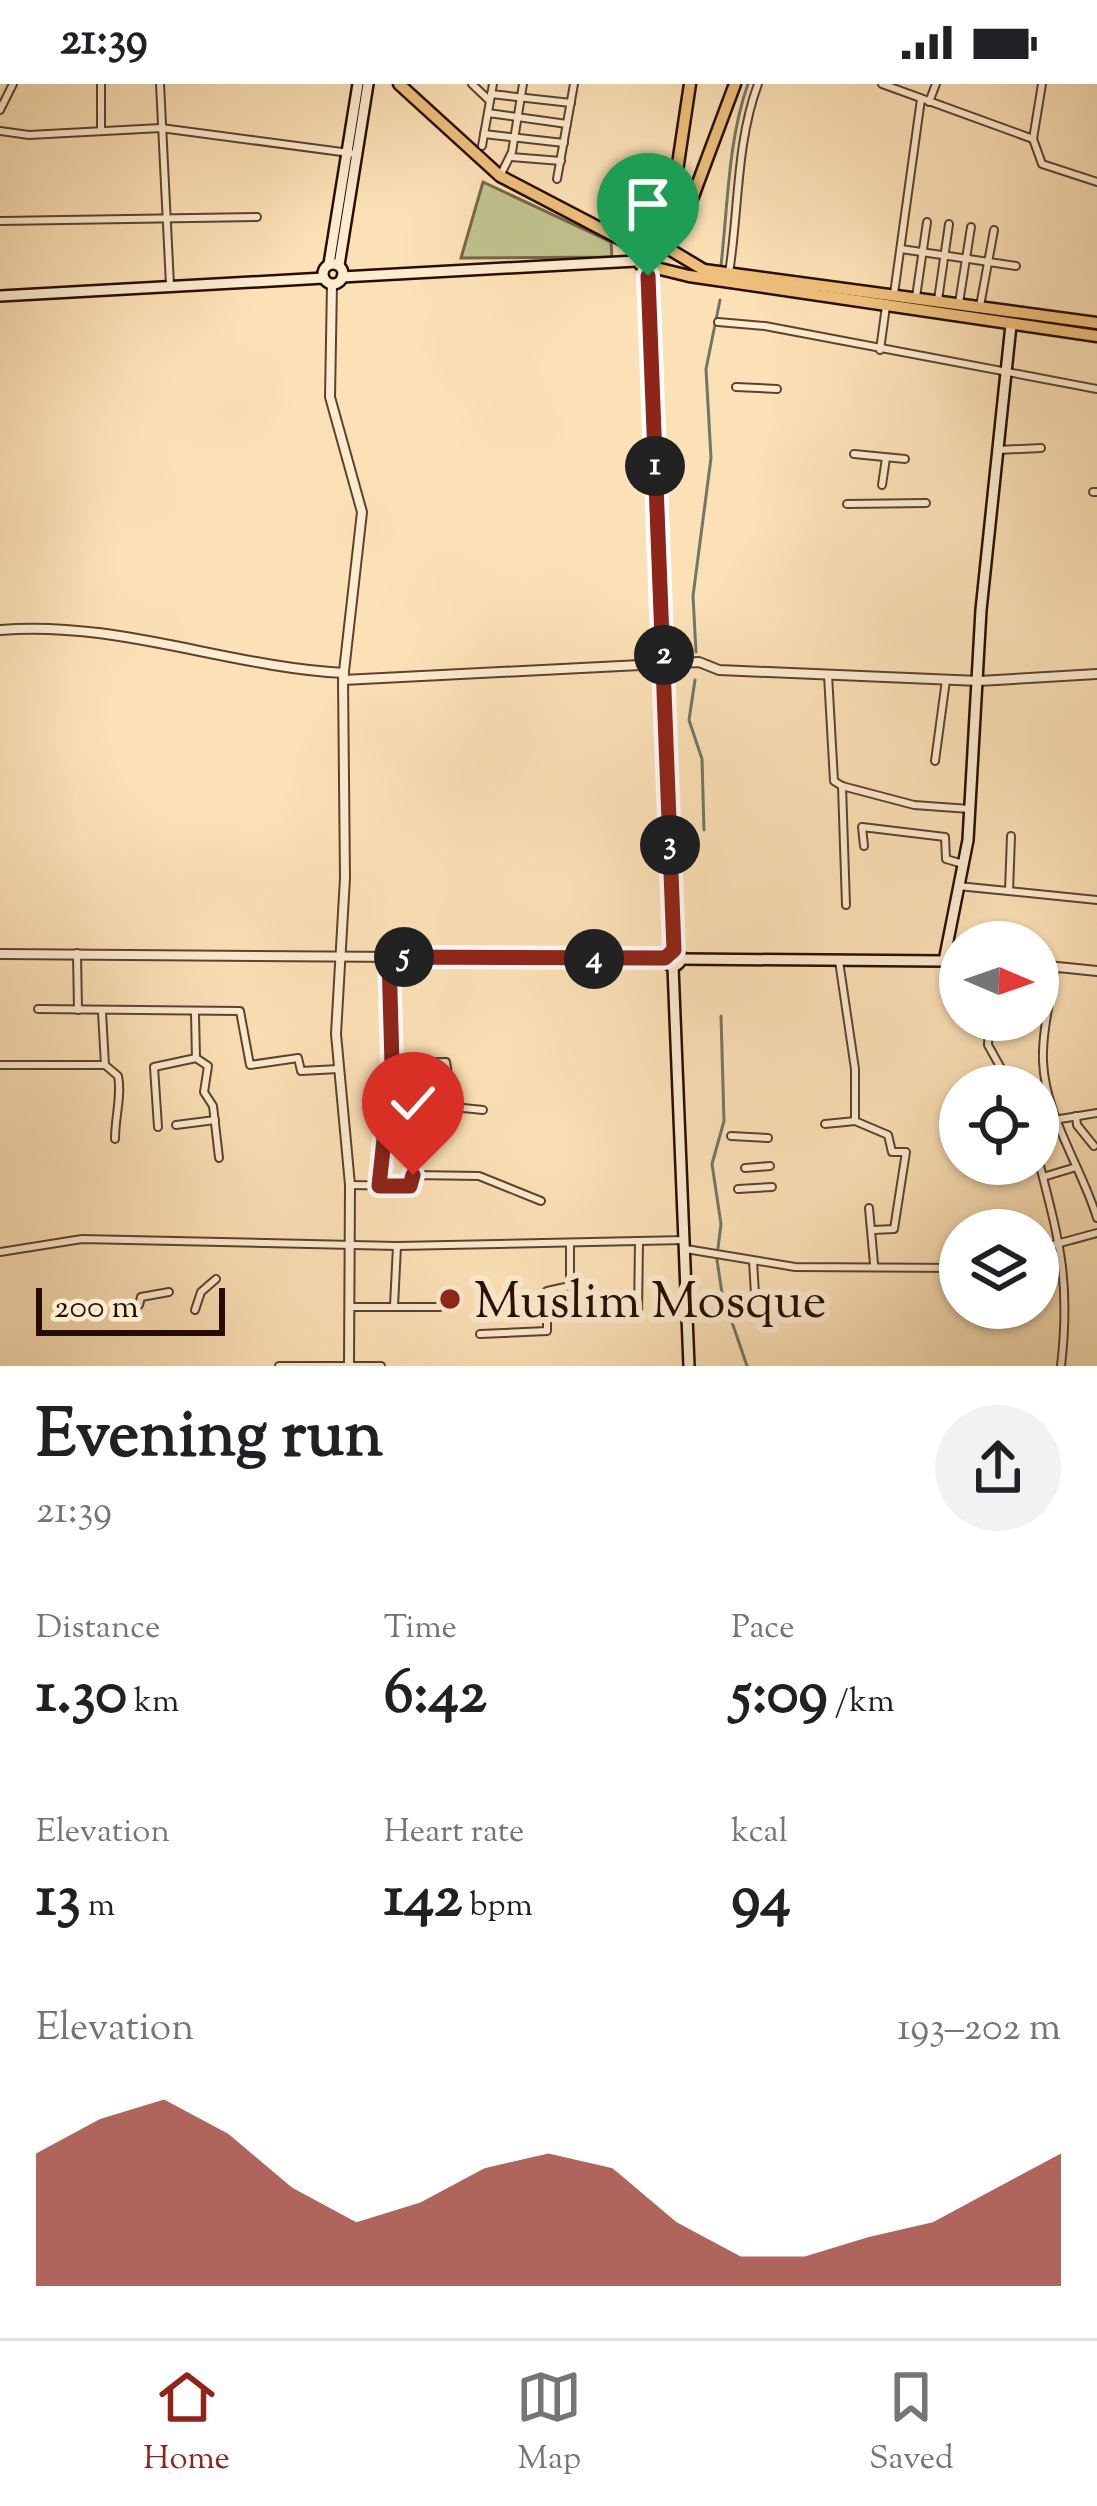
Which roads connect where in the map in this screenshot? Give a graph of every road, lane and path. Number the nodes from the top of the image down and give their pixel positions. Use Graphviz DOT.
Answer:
graph roads {
  1 [pos="13,84"];
  2 [pos="101,84"];
  3 [pos="160,84"];
  4 [pos="358,84"];
  5 [pos="368,84"];
  6 [pos="399,84"];
  7 [pos="472,84"];
  8 [pos="493,84"];
  9 [pos="523,84"];
  10 [pos="564,84"];
  11 [pos="690,84"];
  12 [pos="735,84"];
  13 [pos="758,84"];
  14 [pos="882,84"];
  15 [pos="936,84"];
  16 [pos="1042,84"];
  17 [pos="574,85"];
  18 [pos="521,97"];
  19 [pos="490,98"];
  20 [pos="925,100"];
  21 [pos="571,103"];
  22 [pos="0,110"];
  23 [pos="488,113"];
  24 [pos="518,117"];
  25 [pos="568,124"];
  26 [pos="161,128"];
  27 [pos="101,129"];
  28 [pos="0,130"];
  29 [pos="484,134"];
  30 [pos="515,136"];
  31 [pos="1033,139"];
  32 [pos="564,143"];
  33 [pos="482,146"];
  34 [pos="353,153"];
  35 [pos="509,158"];
  36 [pos="561,161"];
  37 [pos="500,176"];
  38 [pos="557,179"];
  39 [pos="1097,182"];
  40 [pos="166,217"];
  41 [pos="257,217"];
  42 [pos="0,221"];
  43 [pos="927,222"];
  44 [pos="949,224"];
  45 [pos="971,227"];
  46 [pos="994,230"];
  47 [pos="659,240"];
  48 [pos="632,245"];
  49 [pos="901,249"];
  50 [pos="923,252"];
  51 [pos="944,255"];
  52 [pos="966,258"];
  53 [pos="988,261"];
  54 [pos="647,263"];
  55 [pos="334,265"];
  56 [pos="1016,266"];
  57 [pos="729,273"];
  58 [pos="343,277"];
  59 [pos="328,281"];
  60 [pos="171,288"];
  61 [pos="894,294"];
  62 [pos="0,296"];
  63 [pos="916,297"];
  64 [pos="938,300"];
  65 [pos="959,303"];
  66 [pos="886,306"];
  67 [pos="980,306"];
  68 [pos="718,322"];
  69 [pos="1097,322"];
  70 [pos="1011,325"];
  71 [pos="1097,336"];
  72 [pos="880,350"];
  73 [pos="1004,375"];
  74 [pos="736,387"];
  75 [pos="777,388"];
  76 [pos="1097,389"];
  77 [pos="1041,448"];
  78 [pos="997,450"];
  79 [pos="854,454"];
  80 [pos="886,458"];
  81 [pos="905,460"];
  82 [pos="883,485"];
  83 [pos="926,503"];
  84 [pos="847,504"];
  85 [pos="0,630"];
  86 [pos="664,663"];
  87 [pos="828,673"];
  88 [pos="1097,674"];
  89 [pos="343,676"];
  90 [pos="946,680"];
  91 [pos="979,681"];
  92 [pos="935,761"];
  93 [pos="842,786"];
  94 [pos="970,809"];
  95 [pos="1011,836"];
  96 [pos="863,846"];
  97 [pos="963,865"];
  98 [pos="958,886"];
  99 [pos="1009,891"];
  100 [pos="1097,900"];
  101 [pos="846,905"];
  102 [pos="951,921"];
  103 [pos="77,953"];
  104 [pos="0,954"];
  105 [pos="340,957"];
  106 [pos="389,957"];
  107 [pos="673,958"];
  108 [pos="939,961"];
  109 [pos="839,962"];
  110 [pos="1059,968"];
  111 [pos="1097,971"];
  112 [pos="38,1009"];
  113 [pos="78,1011"];
  114 [pos="102,1012"];
  115 [pos="195,1014"];
  116 [pos="1045,1041"];
  117 [pos="196,1058"];
  118 [pos="392,1064"];
  119 [pos="0,1065"];
  120 [pos="105,1065"];
  121 [pos="338,1069"];
  122 [pos="483,1110"];
  123 [pos="1097,1113"];
  124 [pos="1076,1116"];
  125 [pos="1060,1119"];
  126 [pos="215,1120"];
  127 [pos="855,1120"];
  128 [pos="825,1124"];
  129 [pos="176,1125"];
  130 [pos="158,1127"];
  131 [pos="731,1136"];
  132 [pos="768,1138"];
  133 [pos="115,1139"];
  134 [pos="1094,1146"];
  135 [pos="219,1158"];
  136 [pos="770,1166"];
  137 [pos="745,1168"];
  138 [pos="1073,1168"];
  139 [pos="1059,1173"];
  140 [pos="350,1185"];
  141 [pos="1045,1185"];
  142 [pos="379,1186"];
  143 [pos="772,1187"];
  144 [pos="738,1189"];
  145 [pos="542,1201"];
  146 [pos="869,1208"];
  147 [pos="1097,1218"];
  148 [pos="873,1230"];
  149 [pos="1097,1233"];
  150 [pos="639,1241"];
  151 [pos="1060,1242"];
  152 [pos="570,1243"];
  153 [pos="351,1244"];
  154 [pos="686,1245"];
  155 [pos="397,1246"];
  156 [pos="0,1252"];
  157 [pos="753,1261"];
  158 [pos="874,1265"];
  159 [pos="939,1267"];
  160 [pos="216,1279"];
  161 [pos="169,1292"];
  162 [pos="755,1294"];
  163 [pos="139,1305"];
  164 [pos="394,1306"];
  165 [pos="350,1307"];
  166 [pos="440,1307"];
  167 [pos="195,1310"];
  168 [pos="638,1315"];
  169 [pos="480,1334"];
  170 [pos="349,1365"];
  171 [pos="279,1366"];
  172 [pos="382,1366"];
  173 [pos="688,1366"];
  174 [pos="1061,1366"];
  1 -- 22 [label="street"];
  2 -- 27 [label="street"];
  3 -- 26 [label="street"];
  4 -- 34 [label="main road"];
  5 -- 34 [label="main road"];
  6 -- 37 [label="main road"];
  7 -- 19 [label="street"];
  8 -- 19 [label="street"];
  9 -- 18 [label="street"];
  10 -- 17 [label="street"];
  11 -- 47 [label="main road"];
  12 -- 47 [label="main road"];
  13 -- 57 [label="street"];
  14 -- 20 [label="street"];
  15 -- 20 [label="street"];
  16 -- 31 [label="street"];
  17 -- 21 [label="street"];
  18 -- 19 [label="street"];
  18 -- 21 [label="street"];
  18 -- 24 [label="street"];
  19 -- 23 [label="street"];
  20 -- 31 [label="street"];
  20 -- 49 [label="street"];
  21 -- 25 [label="street"];
  23 -- 24 [label="street"];
  23 -- 29 [label="street"];
  24 -- 25 [label="street"];
  24 -- 30 [label="street"];
  25 -- 32 [label="street"];
  26 -- 27 [label="street"];
  26 -- 34 [label="street"];
  26 -- 40 [label="street"];
  27 -- 28 [label="street"];
  29 -- 30 [label="street"];
  29 -- 33 [label="street"];
  30 -- 32 [label="street"];
  30 -- 35 [label="street"];
  31 -- 39 [label="street"];
  32 -- 36 [label="street"];
  34 -- 55 [label="main road"];
  35 -- 36 [label="street"];
  35 -- 37 [label="street"];
  36 -- 38 [label="street"];
  37 -- 48 [label="main road"];
  40 -- 41 [label="street"];
  40 -- 42 [label="street"];
  40 -- 60 [label="street"];
  43 -- 50 [label="street"];
  44 -- 51 [label="street"];
  45 -- 52 [label="street"];
  46 -- 53 [label="street"];
  47 -- 48 [label="main road"];
  47 -- 54 [label="main road"];
  47 -- 57 [label="main road"];
  48 -- 54 [label="main road"];
  49 -- 50 [label="street"];
  49 -- 61 [label="street"];
  50 -- 51 [label="street"];
  50 -- 63 [label="street"];
  51 -- 52 [label="street"];
  51 -- 64 [label="street"];
  52 -- 53 [label="street"];
  52 -- 65 [label="street"];
  53 -- 56 [label="street"];
  53 -- 67 [label="street"];
  54 -- 58 [label="main road"];
  54 -- 66 [label="main road"];
  54 -- 86 [label="main road"];
  55 -- 58 [label="main road"];
  55 -- 59 [label="main road"];
  57 -- 61 [label="main road"];
  58 -- 59 [label="main road"];
  59 -- 60 [label="main road"];
  59 -- 89 [label="street"];
  60 -- 62 [label="main road"];
  61 -- 63 [label="main road"];
  63 -- 64 [label="main road"];
  64 -- 65 [label="main road"];
  65 -- 67 [label="main road"];
  66 -- 70 [label="main road"];
  66 -- 72 [label="street"];
  67 -- 69 [label="main road"];
  68 -- 72 [label="street"];
  70 -- 71 [label="main road"];
  70 -- 73 [label="main road"];
  72 -- 73 [label="street"];
  73 -- 76 [label="street"];
  73 -- 78 [label="main road"];
  74 -- 75 [label="street"];
  77 -- 78 [label="street"];
  78 -- 91 [label="main road"];
  79 -- 80 [label="street"];
  80 -- 81 [label="street"];
  80 -- 82 [label="street"];
  83 -- 84 [label="street"];
  85 -- 89 [label="street"];
  86 -- 87 [label="street"];
  86 -- 89 [label="street"];
  86 -- 107 [label="main road"];
  87 -- 90 [label="street"];
  87 -- 93 [label="street"];
  88 -- 91 [label="street"];
  89 -- 105 [label="street"];
  90 -- 91 [label="street"];
  90 -- 92 [label="street"];
  91 -- 94 [label="main road"];
  93 -- 94 [label="street"];
  93 -- 101 [label="street"];
  94 -- 97 [label="main road"];
  95 -- 99 [label="street"];
  96 -- 97 [label="street"];
  97 -- 98 [label="main road"];
  98 -- 99 [label="street"];
  98 -- 102 [label="main road"];
  99 -- 100 [label="street"];
  103 -- 104 [label="street"];
  103 -- 105 [label="street"];
  103 -- 113 [label="street"];
  105 -- 106 [label="street"];
  105 -- 121 [label="street"];
  106 -- 107 [label="street"];
  106 -- 118 [label="street"];
  107 -- 109 [label="main road"];
  107 -- 154 [label="main road"];
  108 -- 109 [label="main road"];
  109 -- 127 [label="street"];
  110 -- 111 [label="street"];
  112 -- 113 [label="street"];
  113 -- 114 [label="street"];
  114 -- 115 [label="street"];
  114 -- 120 [label="street"];
  115 -- 117 [label="street"];
  115 -- 121 [label="street"];
  116 -- 125 [label="street"];
  117 -- 126 [label="street"];
  117 -- 130 [label="street"];
  118 -- 122 [label="street"];
  118 -- 142 [label="street"];
  119 -- 120 [label="street"];
  120 -- 133 [label="street"];
  121 -- 140 [label="street"];
  123 -- 124 [label="street"];
  124 -- 125 [label="street"];
  124 -- 134 [label="street"];
  125 -- 138 [label="street"];
  126 -- 129 [label="street"];
  126 -- 135 [label="street"];
  127 -- 128 [label="street"];
  127 -- 148 [label="street"];
  131 -- 132 [label="street"];
  136 -- 137 [label="street"];
  138 -- 139 [label="street"];
  138 -- 147 [label="street"];
  140 -- 142 [label="street"];
  140 -- 153 [label="street"];
  141 -- 151 [label="street"];
  142 -- 145 [label="street"];
  143 -- 144 [label="street"];
  146 -- 148 [label="street"];
  148 -- 158 [label="street"];
  149 -- 151 [label="street"];
  150 -- 152 [label="street"];
  150 -- 154 [label="street"];
  150 -- 168 [label="street"];
  151 -- 174 [label="street"];
  152 -- 155 [label="street"];
  152 -- 169 [label="street"];
  153 -- 155 [label="street"];
  153 -- 156 [label="street"];
  153 -- 165 [label="street"];
  154 -- 157 [label="street"];
  154 -- 173 [label="main road"];
  155 -- 164 [label="street"];
  157 -- 158 [label="street"];
  157 -- 162 [label="street"];
  158 -- 159 [label="street"];
  160 -- 167 [label="street"];
  161 -- 163 [label="street"];
  164 -- 165 [label="street"];
  164 -- 166 [label="street"];
  165 -- 170 [label="street"];
  170 -- 171 [label="street"];
  170 -- 172 [label="street"];
}
